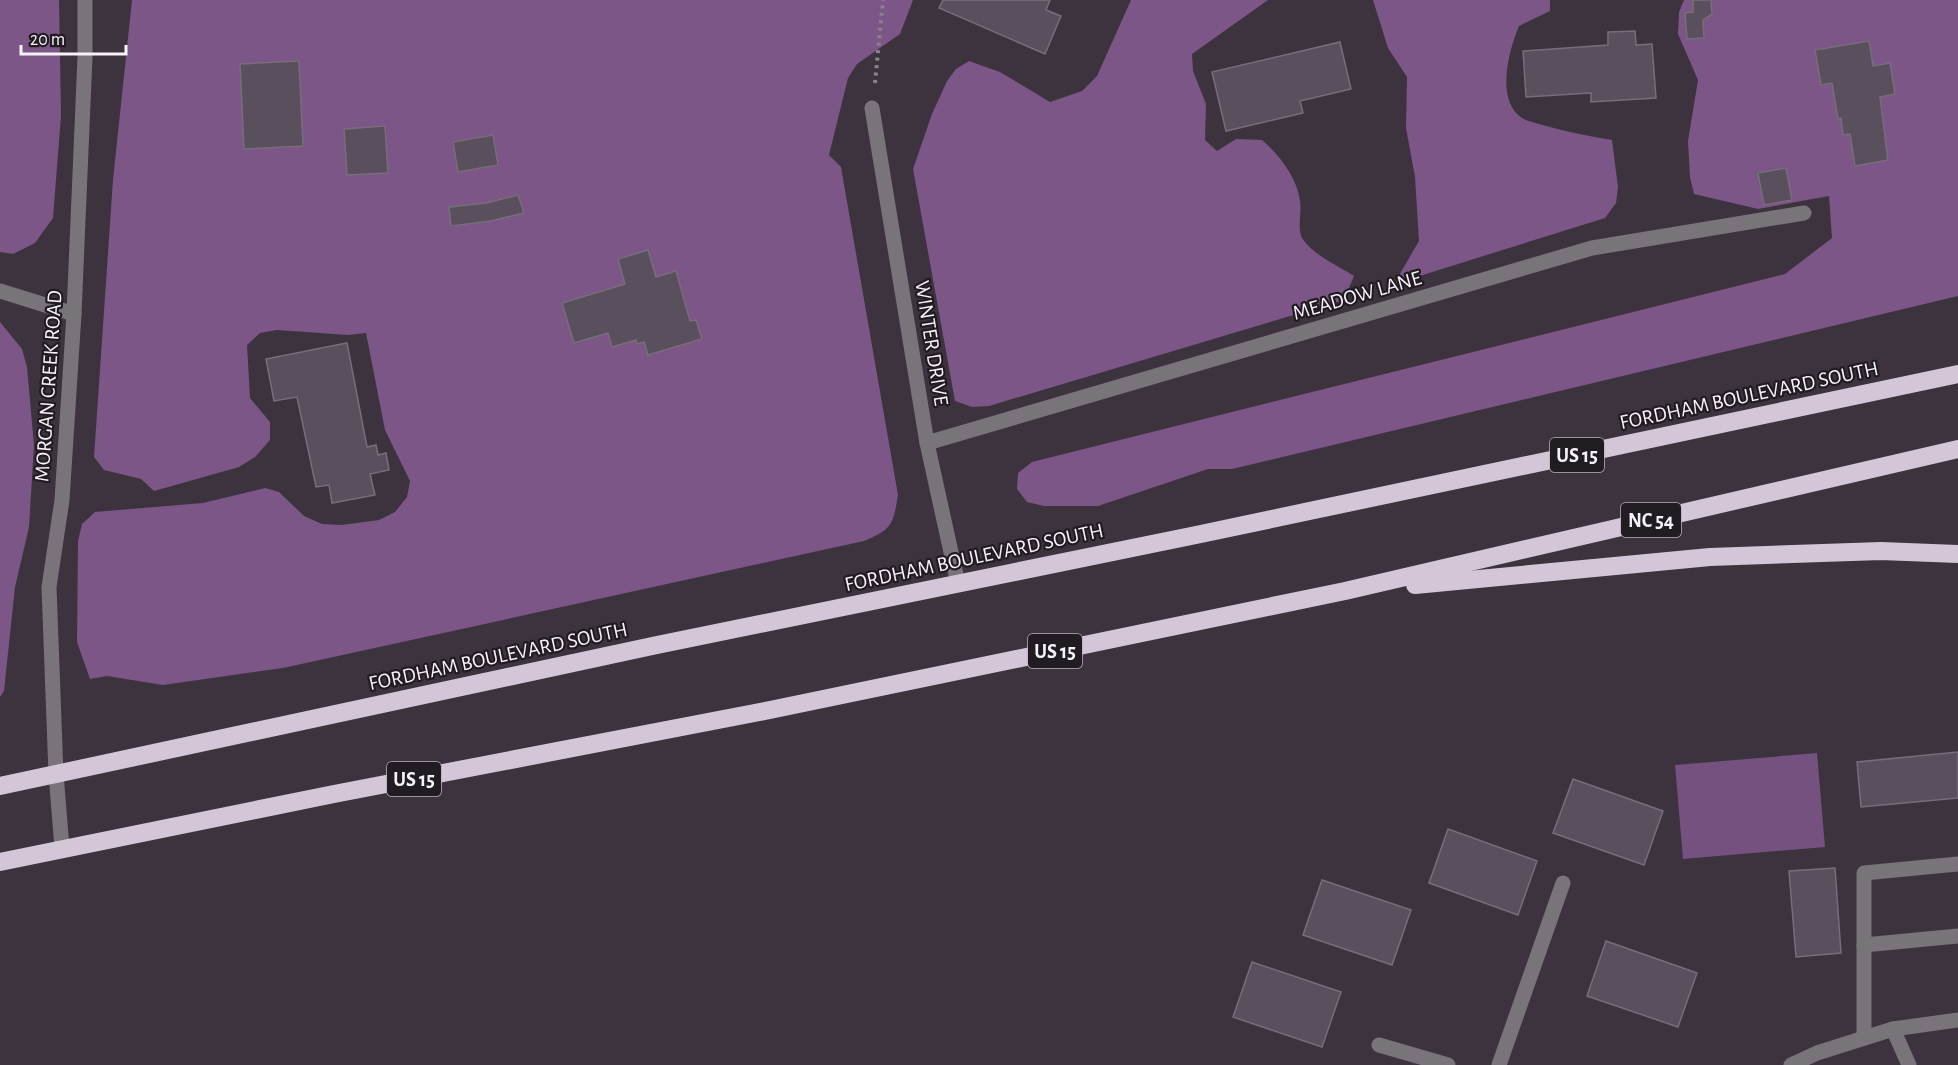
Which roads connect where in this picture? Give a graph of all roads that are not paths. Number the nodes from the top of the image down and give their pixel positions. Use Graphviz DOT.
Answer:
graph roads {
  1 [pos="85,0"];
  2 [pos="872,108"];
  3 [pos="1804,213"];
  4 [pos="0,291"];
  5 [pos="74,314"];
  6 [pos="1958,374"];
  7 [pos="927,443"];
  8 [pos="1958,449"];
  9 [pos="1958,554"];
  10 [pos="958,584"];
  11 [pos="1345,591"];
  12 [pos="56,774"];
  13 [pos="0,786"];
  14 [pos="62,848"];
  15 [pos="0,861"];
  16 [pos="1958,864"];
  17 [pos="1563,883"];
  18 [pos="1958,936"];
  19 [pos="1864,945"];
  20 [pos="1958,1020"];
  21 [pos="1893,1029"];
  22 [pos="1864,1038"];
  23 [pos="1379,1045"];
  24 [pos="1448,1065"];
  25 [pos="1499,1065"];
  26 [pos="1791,1065"];
  27 [pos="1909,1065"];
  1 -- 5 [label="street, MORGAN CREEK ROAD"];
  2 -- 7 [label="street, WINTER DRIVE"];
  3 -- 7 [label="street, MEADOW LANE"];
  4 -- 5 [label="street"];
  5 -- 12 [label="street, MORGAN CREEK ROAD"];
  6 -- 10 [label="highway, FORDHAM BOULEVARD SOUTH / US 15"];
  7 -- 10 [label="street, WINTER DRIVE"];
  8 -- 11 [label="highway, NC 54"];
  9 -- 11 [label="highway, US 15"];
  10 -- 12 [label="highway, FORDHAM BOULEVARD SOUTH / US 15"];
  11 -- 14 [label="highway, US 15"];
  12 -- 13 [label="highway, FORDHAM BOULEVARD SOUTH / US 15"];
  12 -- 14 [label="street, MORGAN CREEK ROAD"];
  14 -- 15 [label="highway, US 15"];
  16 -- 19 [label="street"];
  17 -- 25 [label="street"];
  18 -- 19 [label="street"];
  19 -- 22 [label="street"];
  20 -- 21 [label="street"];
  21 -- 22 [label="street"];
  21 -- 27 [label="street"];
  22 -- 26 [label="street"];
  23 -- 24 [label="street"];
}
